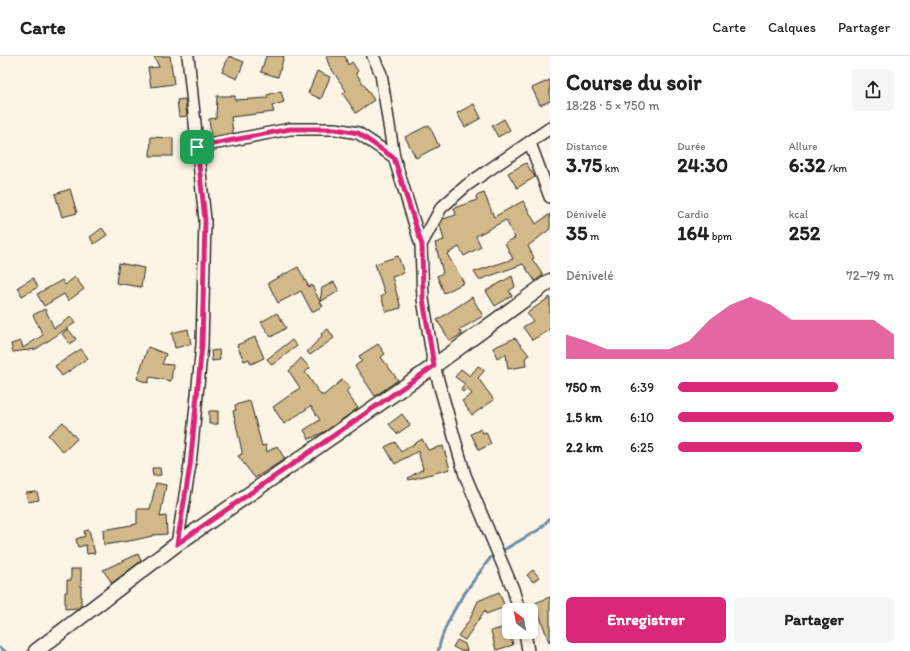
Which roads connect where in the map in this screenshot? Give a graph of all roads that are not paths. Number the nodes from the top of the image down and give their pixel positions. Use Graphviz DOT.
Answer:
graph roads {
  1 [pos="188,56"];
  2 [pos="372,56"];
  3 [pos="550,128"];
  4 [pos="530,142"];
  5 [pos="197,147"];
  6 [pos="394,158"];
  7 [pos="550,197"];
  8 [pos="422,245"];
  9 [pos="550,281"];
  10 [pos="434,366"];
  11 [pos="177,544"];
  12 [pos="517,603"];
  13 [pos="526,639"];
  14 [pos="36,651"];
  15 [pos="528,651"];
  1 -- 5 [label="street"];
  2 -- 6 [label="street"];
  3 -- 4 [label="street"];
  4 -- 7 [label="street"];
  4 -- 8 [label="street"];
  5 -- 6 [label="street"];
  5 -- 11 [label="street"];
  6 -- 8 [label="street"];
  8 -- 10 [label="street"];
  9 -- 10 [label="main road"];
  10 -- 11 [label="main road"];
  10 -- 12 [label="street"];
  11 -- 14 [label="main road"];
  13 -- 15 [label="street"];
}
